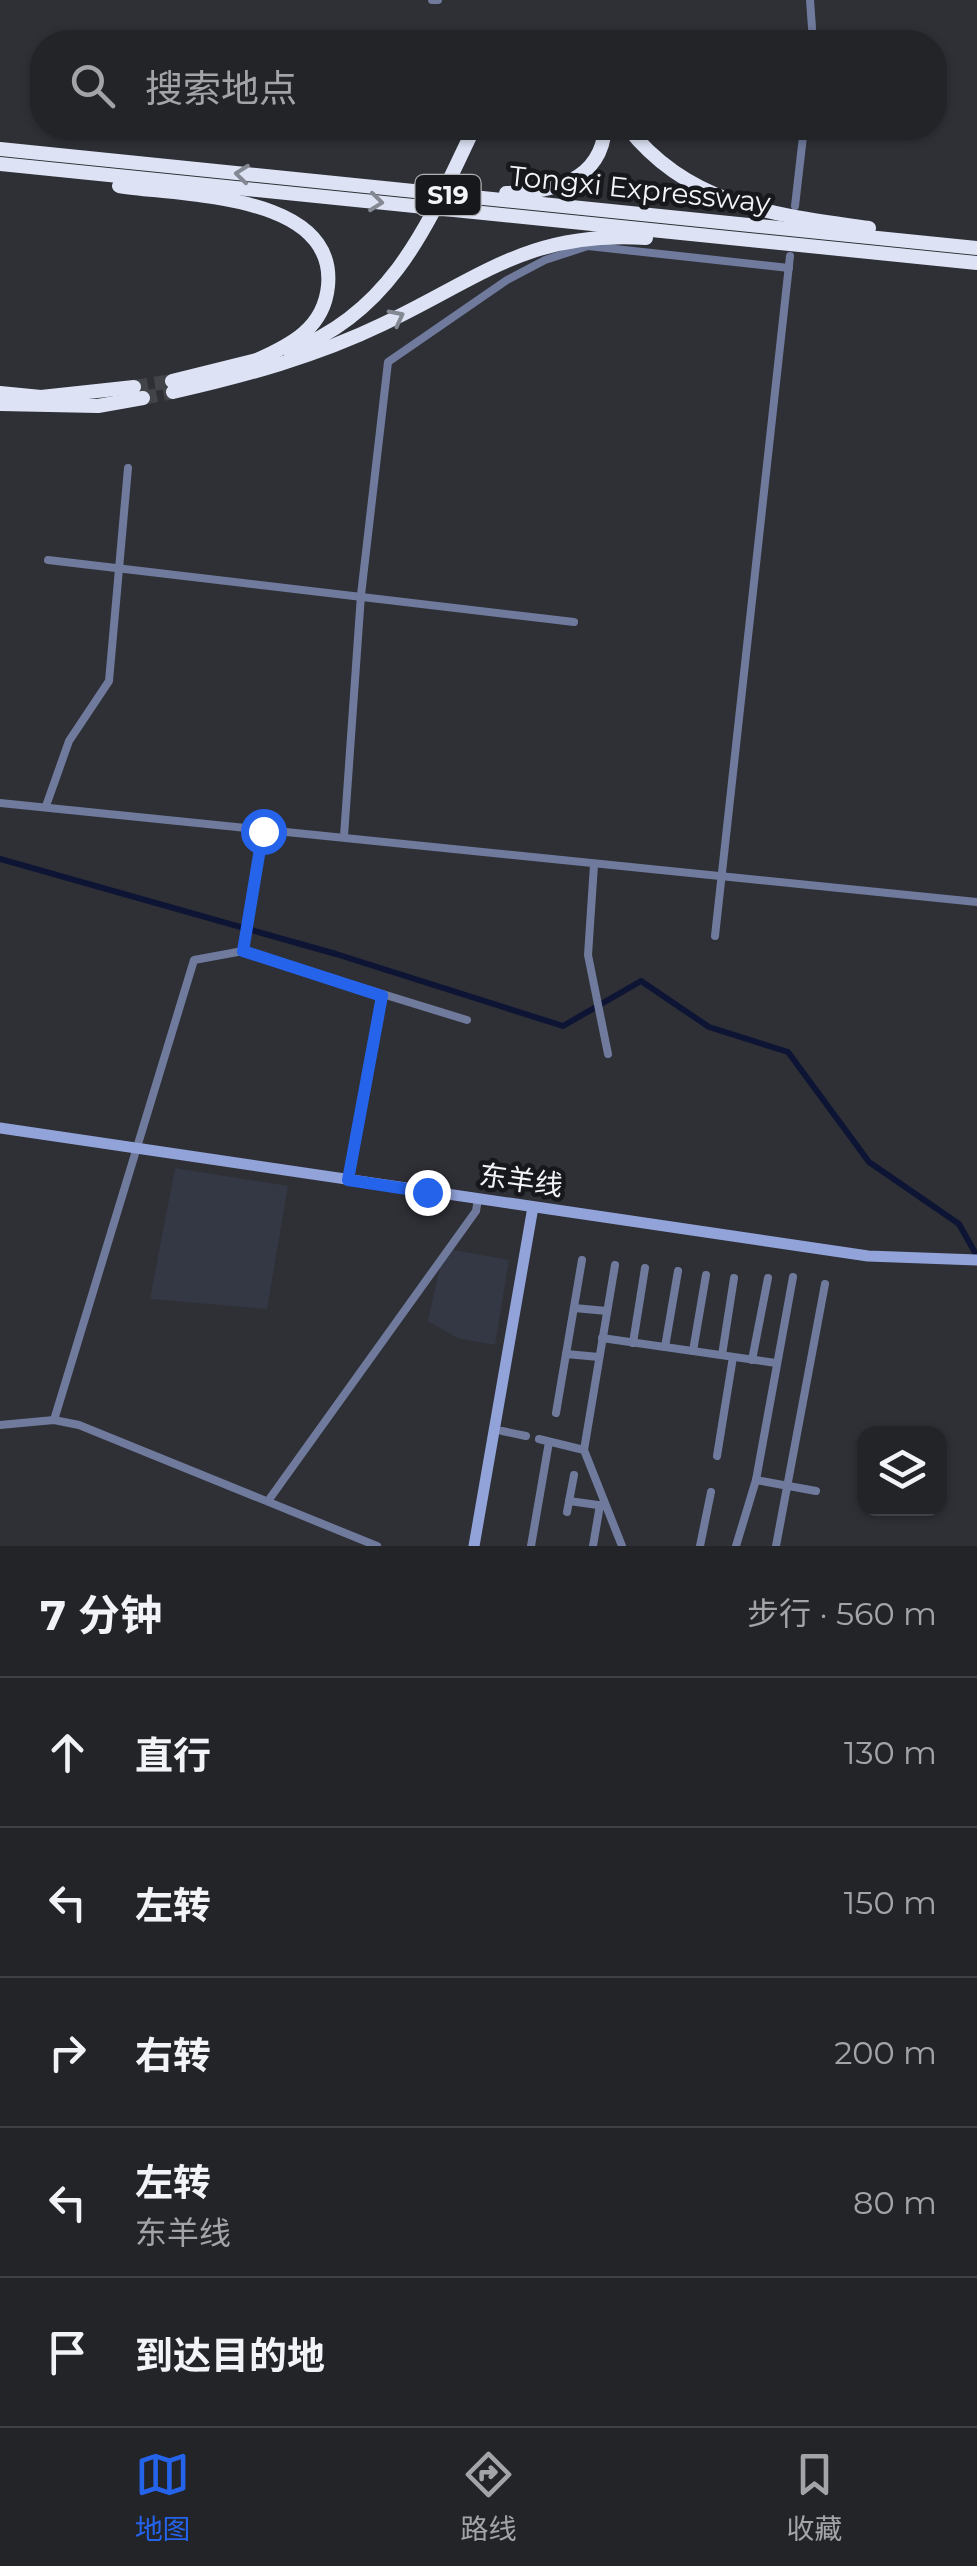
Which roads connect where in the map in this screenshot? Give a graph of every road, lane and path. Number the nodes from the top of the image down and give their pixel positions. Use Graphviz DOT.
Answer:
graph roads {
  1 [pos="810,0"];
  2 [pos="812,30"];
  3 [pos="472,140"];
  4 [pos="601,140"];
  5 [pos="639,140"];
  6 [pos="803,140"];
  7 [pos="0,149"];
  8 [pos="0,164"];
  9 [pos="308,180"];
  10 [pos="795,206"];
  11 [pos="895,242"];
  12 [pos="826,247"];
  13 [pos="972,255"];
  14 [pos="790,256"];
  15 [pos="789,268"];
  16 [pos="261,364"];
  17 [pos="172,387"];
  18 [pos="138,392"];
  19 [pos="0,402"];
  20 [pos="128,468"];
  21 [pos="48,560"];
  22 [pos="118,568"];
  23 [pos="361,595"];
  24 [pos="574,622"];
  25 [pos="0,803"];
  26 [pos="46,806"];
  27 [pos="263,831"];
  28 [pos="344,836"];
  29 [pos="594,865"];
  30 [pos="722,877"];
  31 [pos="977,902"];
  32 [pos="715,936"];
  33 [pos="243,947"];
  34 [pos="382,996"];
  35 [pos="468,1020"];
  36 [pos="608,1054"];
  37 [pos="0,1128"];
  38 [pos="134,1149"];
  39 [pos="348,1180"];
  40 [pos="478,1199"];
  41 [pos="537,1208"];
  42 [pos="582,1260"];
  43 [pos="970,1260"];
  44 [pos="615,1265"];
  45 [pos="646,1268"];
  46 [pos="678,1271"];
  47 [pos="706,1275"];
  48 [pos="734,1278"];
  49 [pos="768,1278"];
  50 [pos="793,1278"];
  51 [pos="825,1284"];
  52 [pos="574,1308"];
  53 [pos="607,1311"];
  54 [pos="602,1338"];
  55 [pos="633,1343"];
  56 [pos="665,1347"];
  57 [pos="693,1351"];
  58 [pos="566,1354"];
  59 [pos="722,1356"];
  60 [pos="599,1357"];
  61 [pos="734,1357"];
  62 [pos="752,1360"];
  63 [pos="776,1363"];
  64 [pos="556,1413"];
  65 [pos="54,1420"];
  66 [pos="0,1425"];
  67 [pos="502,1431"];
  68 [pos="526,1436"];
  69 [pos="538,1440"];
  70 [pos="549,1442"];
  71 [pos="584,1450"];
  72 [pos="716,1456"];
  73 [pos="574,1475"];
  74 [pos="756,1480"];
  75 [pos="787,1486"];
  76 [pos="816,1491"];
  77 [pos="711,1492"];
  78 [pos="268,1500"];
  79 [pos="570,1501"];
  80 [pos="603,1505"];
  81 [pos="568,1512"];
  82 [pos="532,1545"];
  83 [pos="378,1546"];
  84 [pos="474,1546"];
  85 [pos="482,1546"];
  86 [pos="545,1546"];
  87 [pos="593,1546"];
  88 [pos="622,1546"];
  89 [pos="700,1546"];
  90 [pos="736,1546"];
  91 [pos="776,1546"];
  1 -- 2 [label="street"];
  3 -- 16 [label="highway"];
  4 -- 9 [label="highway"];
  5 -- 11 [label="highway"];
  6 -- 10 [label="street"];
  9 -- 7 [label="highway, Tongxi Expressway / S19, one-way"];
  8 -- 12 [label="highway, Tongxi Expressway / S19, one-way"];
  8 -- 16 [label="highway"];
  9 -- 11 [label="highway, Tongxi Expressway / S19"];
  11 -- 12 [label="highway, Tongxi Expressway / S19"];
  11 -- 13 [label="highway, Tongxi Expressway / S19"];
  11 -- 13 [label="highway"];
  16 -- 12 [label="highway, one-way"];
  14 -- 15 [label="street"];
  15 -- 23 [label="street"];
  15 -- 30 [label="street"];
  16 -- 17 [label="highway"];
  18 -- 19 [label="highway"];
  20 -- 22 [label="street"];
  21 -- 22 [label="street"];
  22 -- 23 [label="street"];
  22 -- 26 [label="street"];
  23 -- 24 [label="street"];
  23 -- 28 [label="street"];
  25 -- 26 [label="street"];
  26 -- 27 [label="street"];
  27 -- 28 [label="street"];
  27 -- 33 [label="street"];
  28 -- 29 [label="street"];
  29 -- 30 [label="street"];
  29 -- 36 [label="street"];
  30 -- 31 [label="street"];
  30 -- 32 [label="street"];
  33 -- 34 [label="street"];
  33 -- 38 [label="street"];
  34 -- 35 [label="street"];
  34 -- 39 [label="street"];
  37 -- 38 [label="main road, 东羊线"];
  38 -- 39 [label="main road, 东羊线"];
  38 -- 65 [label="street"];
  39 -- 40 [label="main road, 东羊线"];
  40 -- 41 [label="main road, 东羊线"];
  40 -- 78 [label="street"];
  41 -- 43 [label="main road, 东羊线"];
  41 -- 67 [label="main road"];
  41 -- 84 [label="main road"];
  42 -- 52 [label="street"];
  44 -- 53 [label="street"];
  45 -- 55 [label="street"];
  46 -- 56 [label="street"];
  47 -- 57 [label="street"];
  48 -- 59 [label="street"];
  49 -- 62 [label="street"];
  50 -- 63 [label="street"];
  51 -- 75 [label="street"];
  52 -- 53 [label="street"];
  52 -- 58 [label="street"];
  53 -- 54 [label="street"];
  54 -- 55 [label="street"];
  54 -- 60 [label="street"];
  55 -- 56 [label="street"];
  56 -- 57 [label="street"];
  57 -- 59 [label="street"];
  58 -- 60 [label="street"];
  58 -- 64 [label="street"];
  59 -- 61 [label="street"];
  60 -- 71 [label="street"];
  61 -- 62 [label="street"];
  61 -- 72 [label="street"];
  62 -- 63 [label="street"];
  63 -- 74 [label="street"];
  65 -- 66 [label="street"];
  65 -- 78 [label="street"];
  67 -- 68 [label="street"];
  67 -- 85 [label="main road"];
  69 -- 70 [label="street"];
  70 -- 71 [label="street"];
  70 -- 82 [label="street"];
  71 -- 80 [label="street"];
  73 -- 79 [label="street"];
  74 -- 75 [label="street"];
  74 -- 90 [label="street"];
  75 -- 76 [label="street"];
  75 -- 91 [label="street"];
  77 -- 89 [label="street"];
  78 -- 83 [label="street"];
  79 -- 80 [label="street"];
  79 -- 81 [label="street"];
  80 -- 87 [label="street"];
  80 -- 88 [label="street"];
  82 -- 86 [label="street"];
}
